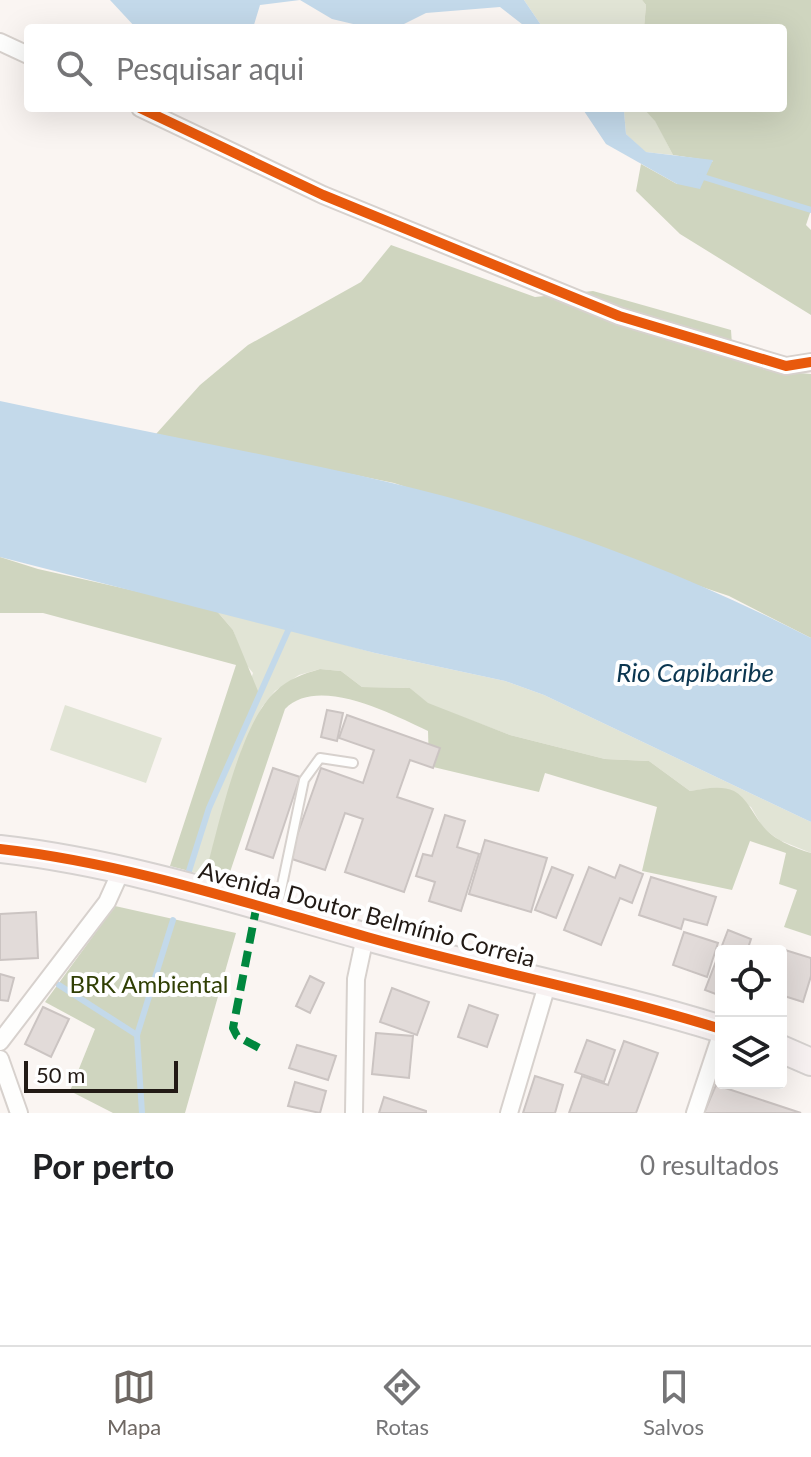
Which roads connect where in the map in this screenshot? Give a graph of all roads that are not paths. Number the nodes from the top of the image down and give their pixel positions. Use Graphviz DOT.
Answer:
graph roads {
  1 [pos="0,42"];
  2 [pos="24,53"];
  3 [pos="148,112"];
  4 [pos="811,362"];
  5 [pos="353,763"];
  6 [pos="0,849"];
  7 [pos="121,871"];
  8 [pos="277,910"];
  9 [pos="365,937"];
  10 [pos="547,985"];
  11 [pos="715,1027"];
  12 [pos="0,1042"];
  13 [pos="787,1052"];
  14 [pos="715,1053"];
  15 [pos="0,1059"];
  16 [pos="811,1062"];
  17 [pos="19,1113"];
  18 [pos="354,1113"];
  19 [pos="509,1113"];
  20 [pos="695,1113"];
  1 -- 2 [label="street"];
  3 -- 4 [label="street"];
  5 -- 8 [label="lane"];
  6 -- 7 [label="main road, Avenida Doutor Belmínio Correia"];
  7 -- 8 [label="main road, Avenida Doutor Belmínio Correia"];
  7 -- 12 [label="street"];
  8 -- 9 [label="main road, Avenida Doutor Belmínio Correia"];
  9 -- 10 [label="main road, Avenida Doutor Belmínio Correia"];
  9 -- 18 [label="street"];
  10 -- 11 [label="main road, Avenida Doutor Belmínio Correia"];
  10 -- 19 [label="street"];
  13 -- 16 [label="main road"];
  14 -- 20 [label="street"];
  15 -- 17 [label="street"];
}
